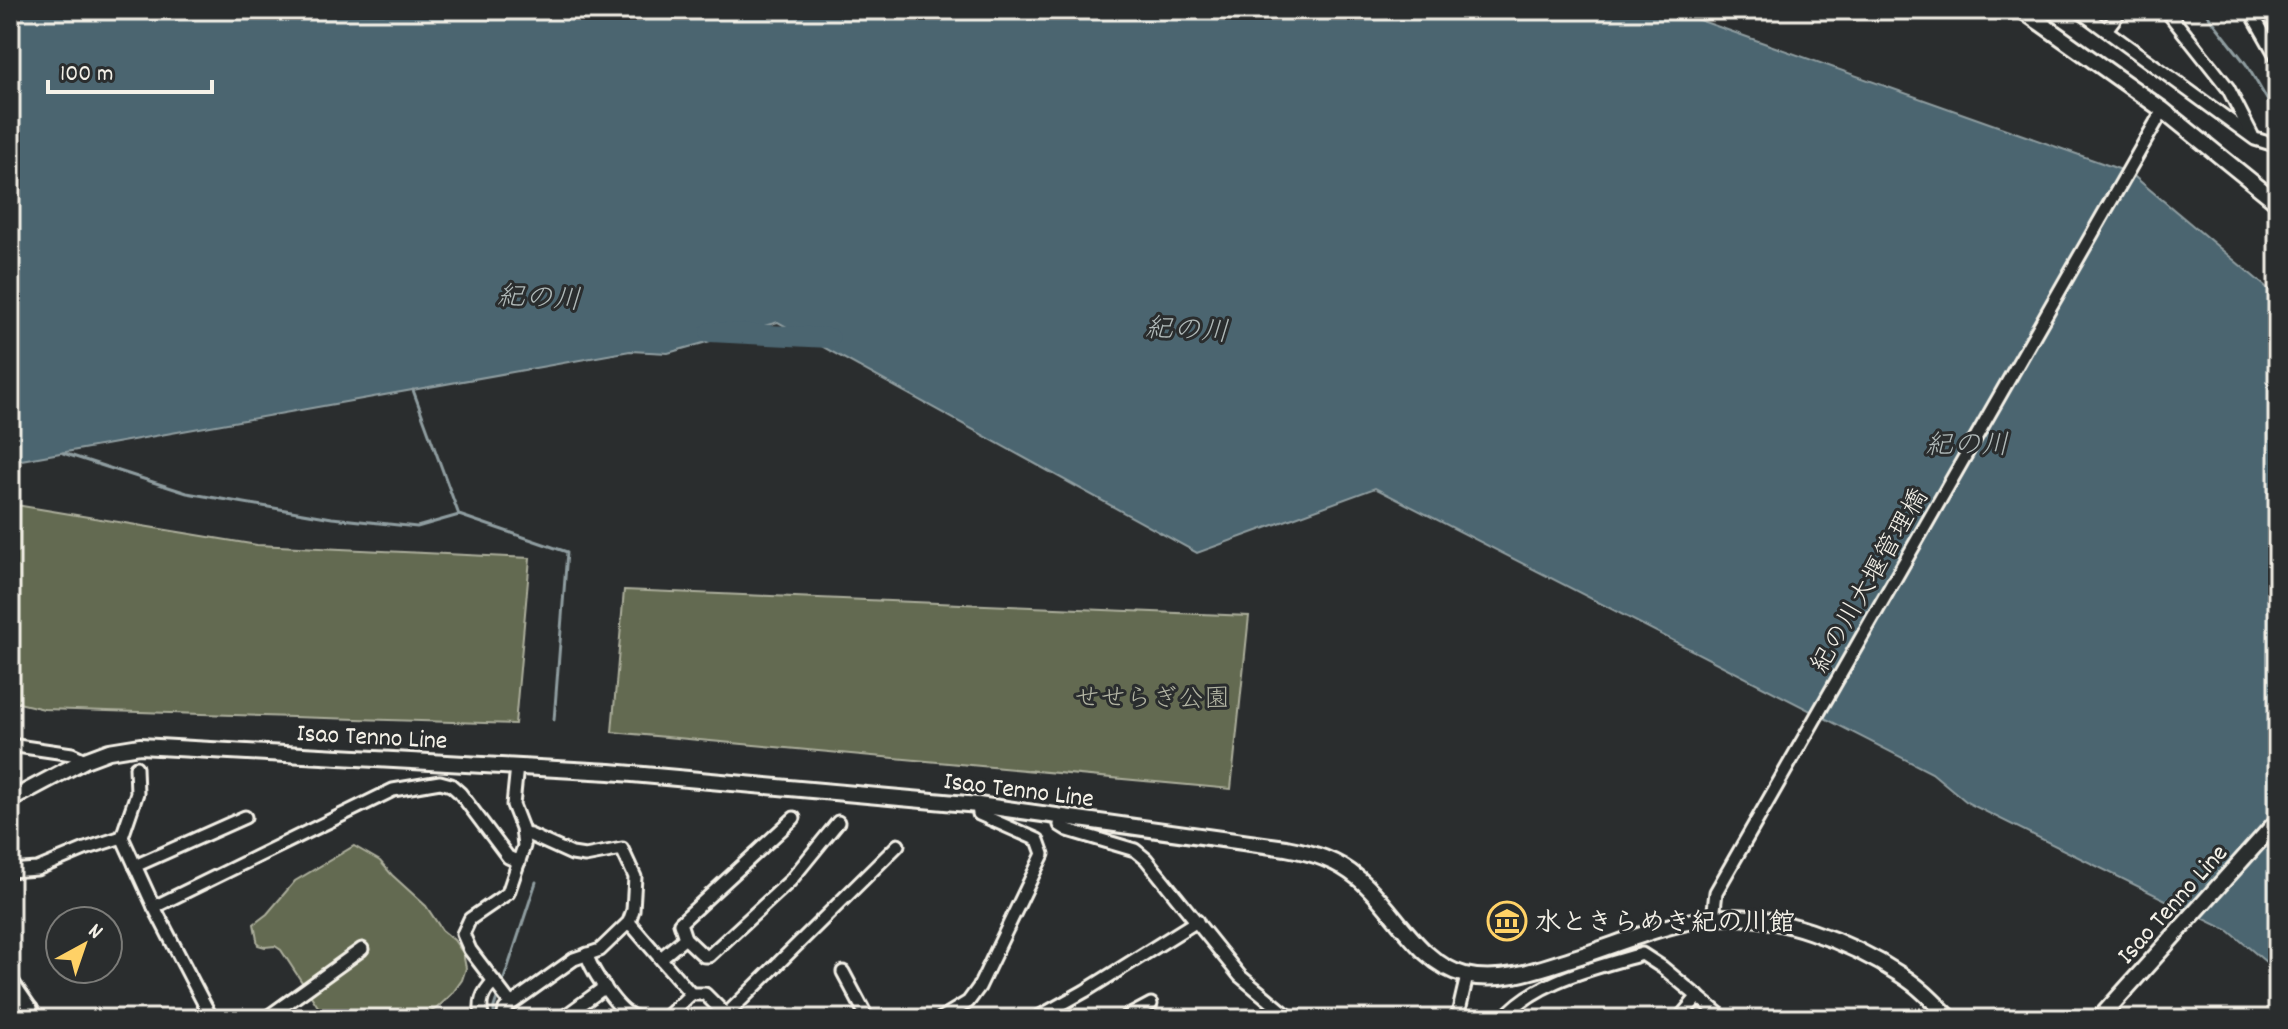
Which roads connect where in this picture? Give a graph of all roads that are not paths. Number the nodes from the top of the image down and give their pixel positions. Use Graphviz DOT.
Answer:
graph roads {
  1 [pos="2023,10"];
  2 [pos="2078,10"];
  3 [pos="2121,10"];
  4 [pos="2166,10"];
  5 [pos="2250,10"];
  6 [pos="2106,30"];
  7 [pos="2278,59"];
  8 [pos="2163,110"];
  9 [pos="2255,139"];
  10 [pos="2278,146"];
  11 [pos="2278,203"];
  12 [pos="10,745"];
  13 [pos="85,760"];
  14 [pos="517,766"];
  15 [pos="136,767"];
  16 [pos="10,800"];
  17 [pos="978,805"];
  18 [pos="245,817"];
  19 [pos="794,818"];
  20 [pos="2278,820"];
  21 [pos="838,822"];
  22 [pos="1060,825"];
  23 [pos="523,834"];
  24 [pos="122,837"];
  25 [pos="898,845"];
  26 [pos="519,862"];
  27 [pos="135,866"];
  28 [pos="10,871"];
  29 [pos="154,907"];
  30 [pos="1713,918"];
  31 [pos="1197,921"];
  32 [pos="629,922"];
  33 [pos="685,938"];
  34 [pos="362,949"];
  35 [pos="587,954"];
  36 [pos="661,958"];
  37 [pos="843,972"];
  38 [pos="1467,976"];
  39 [pos="10,978"];
  40 [pos="495,982"];
  41 [pos="605,987"];
  42 [pos="691,994"];
  43 [pos="1698,996"];
  44 [pos="509,1000"];
  45 [pos="1151,1004"];
  46 [pos="31,1008"];
  47 [pos="728,1017"];
  48 [pos="943,1018"];
  49 [pos="15,1019"];
  50 [pos="38,1019"];
  51 [pos="212,1019"];
  52 [pos="265,1019"];
  53 [pos="483,1019"];
  54 [pos="503,1019"];
  55 [pos="561,1019"];
  56 [pos="642,1019"];
  57 [pos="657,1019"];
  58 [pos="868,1019"];
  59 [pos="1035,1019"];
  60 [pos="1123,1019"];
  61 [pos="1292,1019"];
  62 [pos="1457,1019"];
  63 [pos="1503,1019"];
  64 [pos="1679,1019"];
  65 [pos="1725,1019"];
  66 [pos="1951,1019"];
  67 [pos="2099,1019"];
  1 -- 8 [label="main road"];
  2 -- 6 [label="street"];
  3 -- 6 [label="street"];
  4 -- 9 [label="street"];
  5 -- 7 [label="street"];
  6 -- 9 [label="street"];
  8 -- 11 [label="main road"];
  8 -- 30 [label="street, 紀の川大堰管理橋"];
  9 -- 10 [label="street"];
  12 -- 13 [label="street"];
  13 -- 14 [label="main road, Isao Tenno Line"];
  13 -- 16 [label="main road, Isao Tenno Line"];
  14 -- 17 [label="main road, Isao Tenno Line"];
  14 -- 23 [label="street"];
  15 -- 24 [label="street"];
  17 -- 38 [label="main road, Isao Tenno Line"];
  17 -- 48 [label="street"];
  18 -- 27 [label="street"];
  19 -- 33 [label="street"];
  20 -- 67 [label="main road, Isao Tenno Line"];
  21 -- 33 [label="street"];
  22 -- 31 [label="street"];
  23 -- 26 [label="street"];
  23 -- 32 [label="street"];
  24 -- 27 [label="street"];
  24 -- 28 [label="street"];
  25 -- 47 [label="street"];
  26 -- 29 [label="street"];
  26 -- 40 [label="street"];
  27 -- 29 [label="street"];
  29 -- 51 [label="street"];
  30 -- 38 [label="main road, Isao Tenno Line"];
  30 -- 66 [label="main road, Isao Tenno Line"];
  31 -- 59 [label="street"];
  31 -- 61 [label="street"];
  32 -- 35 [label="street"];
  32 -- 36 [label="street"];
  33 -- 36 [label="street"];
  34 -- 52 [label="street"];
  35 -- 41 [label="street"];
  35 -- 44 [label="street"];
  36 -- 42 [label="street"];
  37 -- 58 [label="street"];
  38 -- 62 [label="street"];
  39 -- 46 [label="street"];
  40 -- 44 [label="street"];
  40 -- 53 [label="street"];
  41 -- 55 [label="street"];
  41 -- 56 [label="street"];
  42 -- 47 [label="street"];
  42 -- 57 [label="street"];
  43 -- 63 [label="street"];
  43 -- 64 [label="street"];
  43 -- 65 [label="street"];
  44 -- 54 [label="street"];
  45 -- 60 [label="street"];
  46 -- 49 [label="street"];
  46 -- 50 [label="street"];
}
